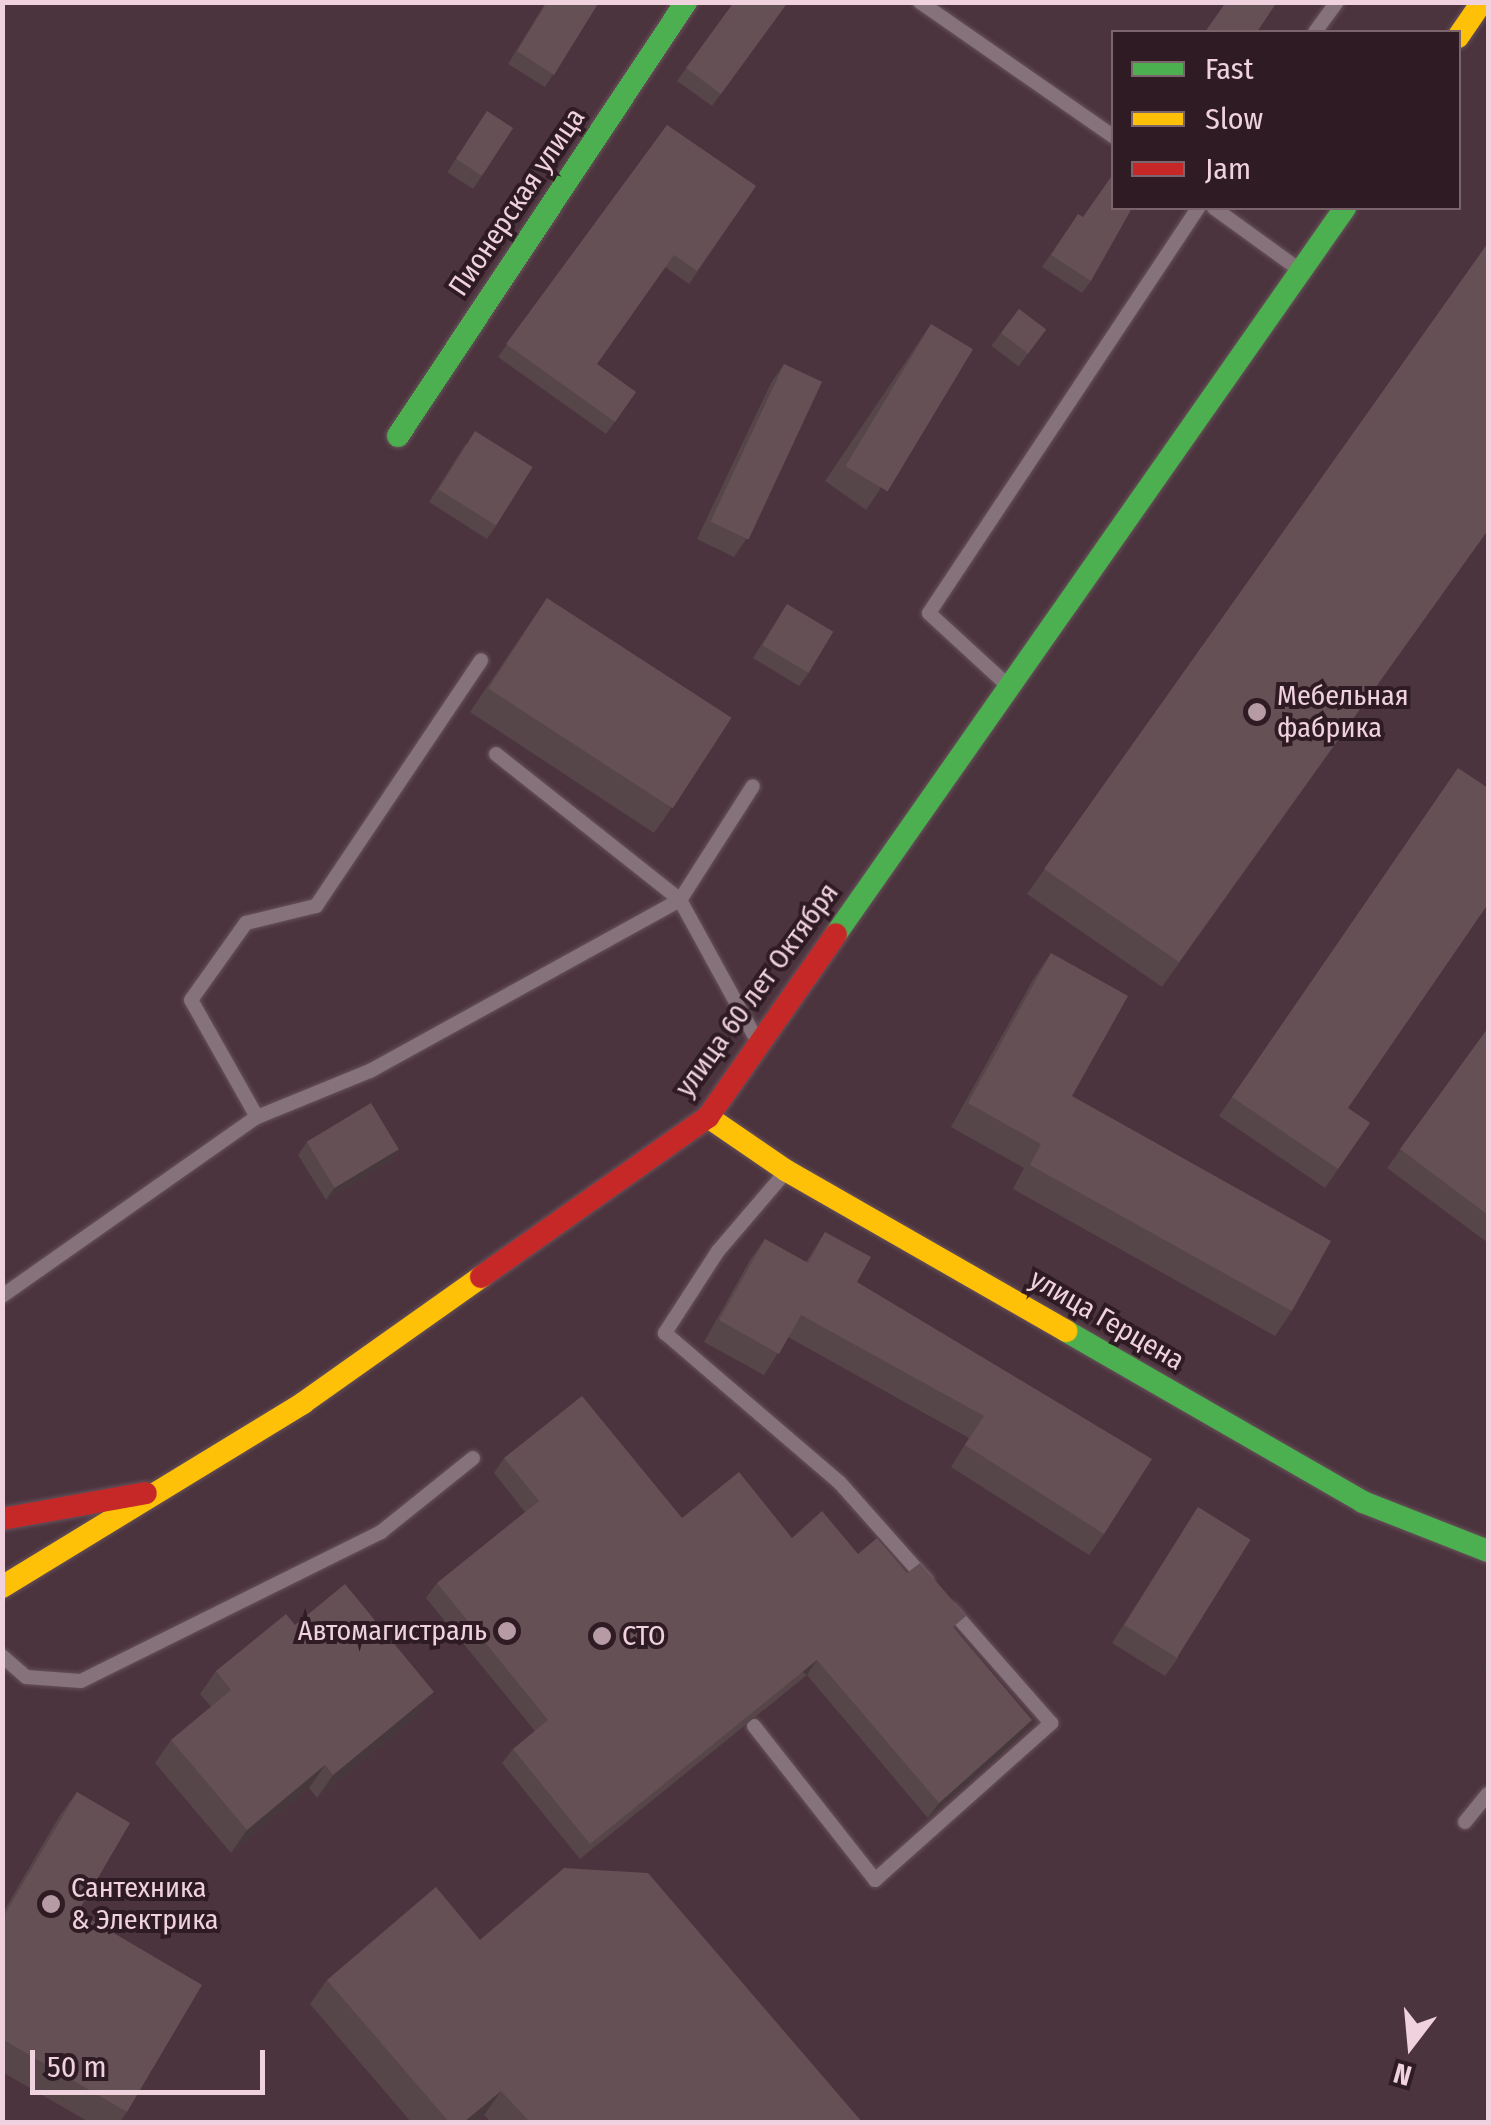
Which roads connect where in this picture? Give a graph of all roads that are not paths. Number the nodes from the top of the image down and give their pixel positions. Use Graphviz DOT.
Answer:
graph roads {
  1 [pos="686,2"];
  2 [pos="920,2"];
  3 [pos="1337,2"];
  4 [pos="1482,2"];
  5 [pos="1316,30"];
  6 [pos="1461,33"];
  7 [pos="1111,135"];
  8 [pos="1197,210"];
  9 [pos="1217,210"];
  10 [pos="1343,210"];
  11 [pos="1302,272"];
  12 [pos="398,436"];
  13 [pos="481,660"];
  14 [pos="1010,687"];
  15 [pos="496,754"];
  16 [pos="753,786"];
  17 [pos="680,900"];
  18 [pos="759,1043"];
  19 [pos="708,1116"];
  20 [pos="257,1117"];
  21 [pos="786,1171"];
  22 [pos="2,1296"];
  23 [pos="473,1458"];
  24 [pos="160,1490"];
  25 [pos="2,1519"];
  26 [pos="1488,1551"];
  27 [pos="2,1587"];
  28 [pos="2,1656"];
  29 [pos="754,1726"];
  30 [pos="1488,1794"];
  31 [pos="1465,1822"];
  1 -- 12 [label="main road, Пионерская улица"];
  2 -- 7 [label="lane"];
  3 -- 5 [label="lane"];
  4 -- 6 [label="main road"];
  8 -- 14 [label="lane"];
  9 -- 11 [label="lane"];
  10 -- 11 [label="main road, улица 60 лет Октября"];
  11 -- 14 [label="main road, улица 60 лет Октября"];
  13 -- 20 [label="lane"];
  14 -- 18 [label="main road, улица 60 лет Октября"];
  15 -- 17 [label="lane"];
  16 -- 17 [label="lane"];
  17 -- 18 [label="lane"];
  17 -- 20 [label="lane"];
  18 -- 19 [label="main road, улица 60 лет Октября"];
  19 -- 21 [label="main road, улица Герцена"];
  19 -- 24 [label="main road, улица 60 лет Октября"];
  20 -- 22 [label="lane"];
  21 -- 26 [label="main road, улица Герцена"];
  21 -- 29 [label="lane"];
  23 -- 28 [label="lane"];
  24 -- 25 [label="main road"];
  24 -- 27 [label="main road, улица 60 лет Октября"];
  30 -- 31 [label="lane"];
}
